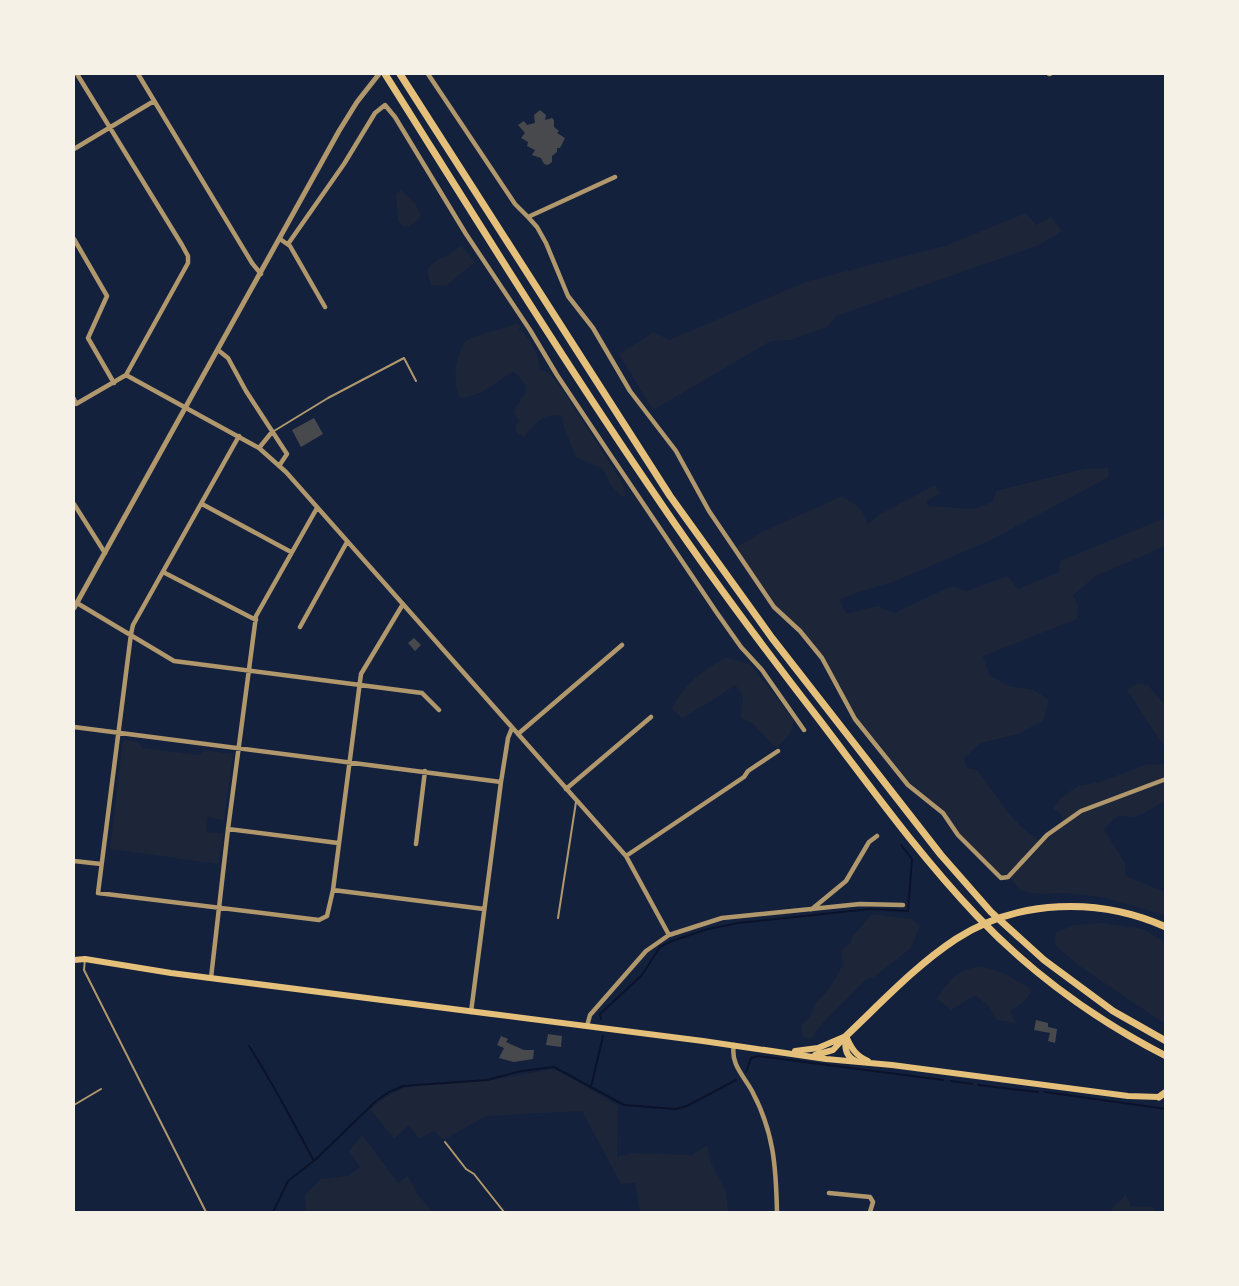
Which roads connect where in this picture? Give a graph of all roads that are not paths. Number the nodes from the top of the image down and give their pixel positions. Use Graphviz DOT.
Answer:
graph roads {
  1 [pos="77,74"];
  2 [pos="138,74"];
  3 [pos="379,74"];
  4 [pos="385,74"];
  5 [pos="400,74"];
  6 [pos="428,74"];
  7 [pos="154,101"];
  8 [pos="110,127"];
  9 [pos="74,149"];
  10 [pos="615,177"];
  11 [pos="528,217"];
  12 [pos="74,239"];
  13 [pos="280,239"];
  14 [pos="288,244"];
  15 [pos="261,274"];
  16 [pos="325,307"];
  17 [pos="218,350"];
  18 [pos="126,375"];
  19 [pos="416,381"];
  20 [pos="114,383"];
  21 [pos="74,399"];
  22 [pos="186,408"];
  23 [pos="272,432"];
  24 [pos="239,436"];
  25 [pos="259,448"];
  26 [pos="279,466"];
  27 [pos="74,504"];
  28 [pos="202,504"];
  29 [pos="316,508"];
  30 [pos="347,542"];
  31 [pos="291,552"];
  32 [pos="105,553"];
  33 [pos="163,572"];
  34 [pos="403,604"];
  35 [pos="75,606"];
  36 [pos="256,620"];
  37 [pos="300,627"];
  38 [pos="131,634"];
  39 [pos="622,645"];
  40 [pos="248,671"];
  41 [pos="358,684"];
  42 [pos="439,710"];
  43 [pos="651,717"];
  44 [pos="74,727"];
  45 [pos="512,728"];
  46 [pos="804,730"];
  47 [pos="118,733"];
  48 [pos="518,734"];
  49 [pos="239,748"];
  50 [pos="778,751"];
  51 [pos="349,763"];
  52 [pos="425,771"];
  53 [pos="1166,779"];
  54 [pos="501,782"];
  55 [pos="566,789"];
  56 [pos="576,801"];
  57 [pos="228,829"];
  58 [pos="877,836"];
  59 [pos="338,843"];
  60 [pos="416,844"];
  61 [pos="626,856"];
  62 [pos="74,861"];
  63 [pos="101,864"];
  64 [pos="333,890"];
  65 [pos="903,905"];
  66 [pos="219,908"];
  67 [pos="484,909"];
  68 [pos="812,909"];
  69 [pos="558,918"];
  70 [pos="1166,927"];
  71 [pos="669,935"];
  72 [pos="74,955"];
  73 [pos="85,959"];
  74 [pos="74,960"];
  75 [pos="211,978"];
  76 [pos="471,1012"];
  77 [pos="587,1026"];
  78 [pos="846,1036"];
  79 [pos="1166,1041"];
  80 [pos="1143,1044"];
  81 [pos="734,1046"];
  82 [pos="788,1052"];
  83 [pos="812,1056"];
  84 [pos="1166,1056"];
  85 [pos="1166,1062"];
  86 [pos="860,1063"];
  87 [pos="872,1063"];
  88 [pos="101,1089"];
  89 [pos="1163,1096"];
  90 [pos="74,1105"];
  91 [pos="445,1142"];
  92 [pos="829,1193"];
  93 [pos="206,1212"];
  94 [pos="504,1212"];
  95 [pos="777,1212"];
  96 [pos="870,1212"];
  1 -- 8 [label="street"];
  2 -- 7 [label="street"];
  3 -- 13 [label="street"];
  4 -- 80 [label="main road"];
  5 -- 79 [label="main road"];
  6 -- 11 [label="street"];
  7 -- 8 [label="street"];
  7 -- 15 [label="street"];
  8 -- 9 [label="street"];
  8 -- 18 [label="street"];
  10 -- 11 [label="street"];
  11 -- 53 [label="street"];
  12 -- 20 [label="street"];
  13 -- 14 [label="street"];
  13 -- 15 [label="street"];
  14 -- 16 [label="street"];
  14 -- 46 [label="street"];
  15 -- 17 [label="street"];
  17 -- 22 [label="street"];
  17 -- 23 [label="street"];
  18 -- 20 [label="street"];
  18 -- 22 [label="street"];
  19 -- 23 [label="lane"];
  20 -- 21 [label="street"];
  22 -- 24 [label="street"];
  22 -- 32 [label="street"];
  23 -- 25 [label="street"];
  23 -- 26 [label="street"];
  24 -- 25 [label="street"];
  24 -- 28 [label="street"];
  25 -- 26 [label="street"];
  26 -- 29 [label="street"];
  27 -- 32 [label="street"];
  28 -- 31 [label="street"];
  28 -- 33 [label="street"];
  29 -- 30 [label="street"];
  29 -- 31 [label="street"];
  30 -- 34 [label="street"];
  30 -- 37 [label="street"];
  31 -- 36 [label="street"];
  32 -- 35 [label="street"];
  33 -- 36 [label="street"];
  33 -- 38 [label="street"];
  34 -- 41 [label="street"];
  34 -- 45 [label="street"];
  35 -- 38 [label="street"];
  36 -- 40 [label="street"];
  38 -- 40 [label="street"];
  38 -- 47 [label="street"];
  39 -- 48 [label="street"];
  40 -- 41 [label="street"];
  40 -- 49 [label="street"];
  41 -- 42 [label="street"];
  41 -- 51 [label="street"];
  43 -- 55 [label="street"];
  44 -- 47 [label="street"];
  45 -- 48 [label="street"];
  45 -- 54 [label="street"];
  47 -- 49 [label="street"];
  47 -- 63 [label="street"];
  48 -- 55 [label="street"];
  49 -- 51 [label="street"];
  49 -- 57 [label="street"];
  50 -- 61 [label="street"];
  51 -- 52 [label="street"];
  51 -- 59 [label="street"];
  52 -- 54 [label="street"];
  52 -- 60 [label="street"];
  54 -- 67 [label="street"];
  55 -- 56 [label="street"];
  56 -- 61 [label="street"];
  56 -- 69 [label="lane"];
  57 -- 59 [label="street"];
  57 -- 66 [label="street"];
  58 -- 68 [label="street"];
  59 -- 64 [label="street"];
  61 -- 71 [label="street"];
  62 -- 63 [label="street"];
  63 -- 66 [label="street"];
  64 -- 66 [label="street"];
  64 -- 67 [label="street"];
  65 -- 68 [label="street"];
  66 -- 75 [label="street"];
  67 -- 76 [label="street"];
  68 -- 71 [label="street"];
  70 -- 78 [label="main road"];
  71 -- 77 [label="street"];
  72 -- 73 [label="main road"];
  73 -- 74 [label="main road"];
  73 -- 75 [label="main road"];
  73 -- 93 [label="lane"];
  75 -- 76 [label="main road"];
  76 -- 77 [label="main road"];
  77 -- 81 [label="main road"];
  78 -- 82 [label="main road"];
  78 -- 83 [label="main road"];
  78 -- 86 [label="main road"];
  78 -- 87 [label="main road"];
  80 -- 84 [label="main road"];
  80 -- 85 [label="main road"];
  81 -- 82 [label="main road"];
  81 -- 95 [label="street"];
  82 -- 83 [label="main road"];
  83 -- 86 [label="main road"];
  86 -- 87 [label="main road"];
  87 -- 89 [label="main road"];
  88 -- 90 [label="lane"];
  91 -- 94 [label="lane"];
  92 -- 96 [label="street"];
}
